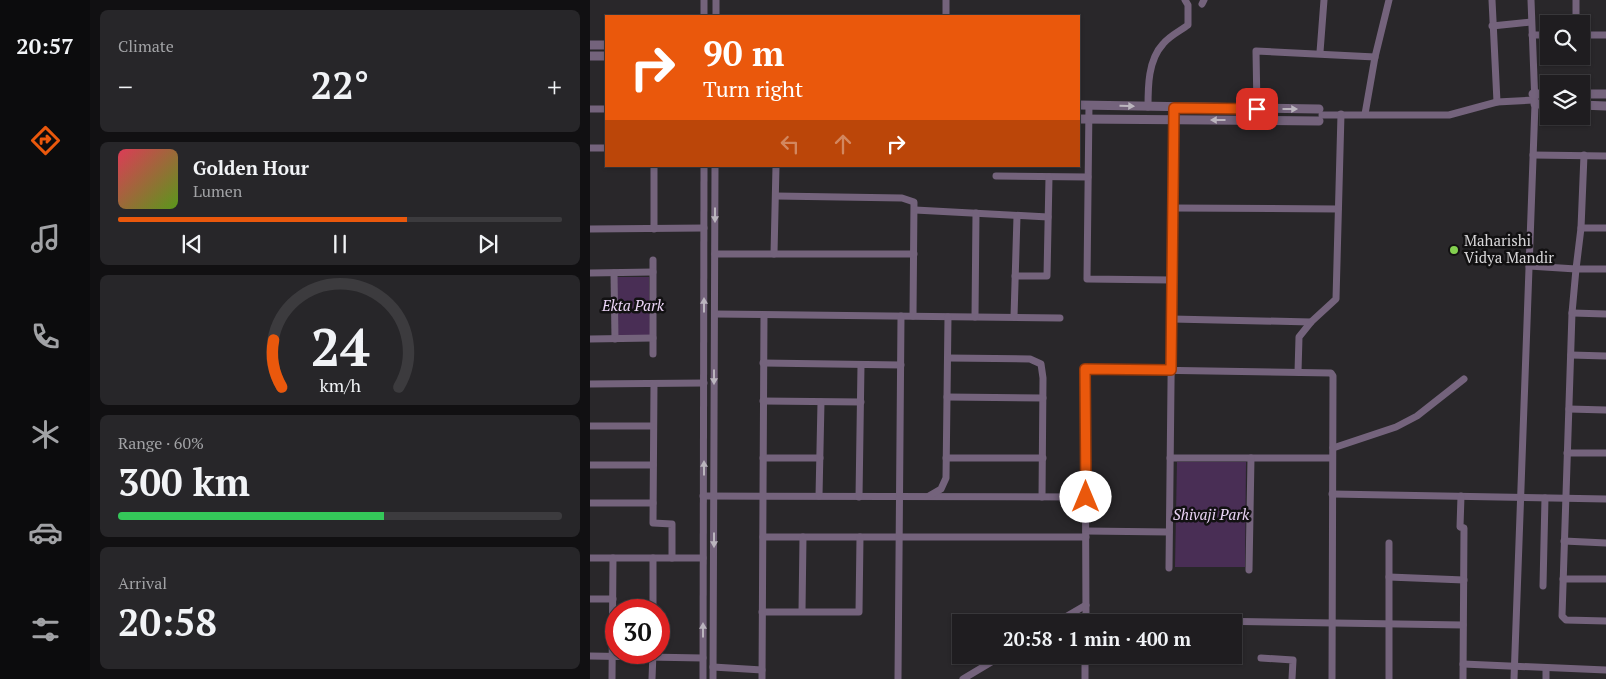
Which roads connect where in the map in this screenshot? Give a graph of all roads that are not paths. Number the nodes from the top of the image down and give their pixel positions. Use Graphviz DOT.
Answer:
graph roads {
  1 [pos="704,0"];
  2 [pos="716,0"];
  3 [pos="946,0"];
  4 [pos="1185,0"];
  5 [pos="1324,0"];
  6 [pos="1389,0"];
  7 [pos="1492,0"];
  8 [pos="1531,0"];
  9 [pos="1576,0"];
  10 [pos="704,15"];
  11 [pos="716,15"];
  12 [pos="946,15"];
  13 [pos="1576,15"];
  14 [pos="1531,22"];
  15 [pos="1492,26"];
  16 [pos="1532,35"];
  17 [pos="1540,35"];
  18 [pos="1590,35"];
  19 [pos="1606,35"];
  20 [pos="605,44"];
  21 [pos="590,45"];
  22 [pos="1320,52"];
  23 [pos="590,56"];
  24 [pos="605,56"];
  25 [pos="1375,57"];
  26 [pos="1590,94"];
  27 [pos="1606,94"];
  28 [pos="1540,97"];
  29 [pos="1534,99"];
  30 [pos="1540,101"];
  31 [pos="1497,102"];
  32 [pos="1080,105"];
  33 [pos="1089,105"];
  34 [pos="1590,105"];
  35 [pos="1606,106"];
  36 [pos="1148,107"];
  37 [pos="1174,108"];
  38 [pos="590,109"];
  39 [pos="605,109"];
  40 [pos="1257,109"];
  41 [pos="1340,114"];
  42 [pos="1366,114"];
  43 [pos="1320,115"];
  44 [pos="1080,119"];
  45 [pos="1089,119"];
  46 [pos="1174,120"];
  47 [pos="590,148"];
  48 [pos="605,148"];
  49 [pos="1533,155"];
  50 [pos="1584,155"];
  51 [pos="1606,156"];
  52 [pos="654,167"];
  53 [pos="704,167"];
  54 [pos="715,167"];
  55 [pos="776,167"];
  56 [pos="996,176"];
  57 [pos="1049,177"];
  58 [pos="1088,177"];
  59 [pos="776,196"];
  60 [pos="1173,208"];
  61 [pos="915,210"];
  62 [pos="1338,210"];
  63 [pos="976,213"];
  64 [pos="1017,216"];
  65 [pos="1048,217"];
  66 [pos="704,228"];
  67 [pos="1581,228"];
  68 [pos="1606,228"];
  69 [pos="590,229"];
  70 [pos="654,229"];
  71 [pos="715,254"];
  72 [pos="774,254"];
  73 [pos="914,254"];
  74 [pos="653,260"];
  75 [pos="1529,266"];
  76 [pos="1576,269"];
  77 [pos="1606,269"];
  78 [pos="653,272"];
  79 [pos="590,273"];
  80 [pos="614,273"];
  81 [pos="1015,276"];
  82 [pos="1172,280"];
  83 [pos="1572,313"];
  84 [pos="715,314"];
  85 [pos="1606,314"];
  86 [pos="764,315"];
  87 [pos="902,316"];
  88 [pos="913,316"];
  89 [pos="948,317"];
  90 [pos="975,317"];
  91 [pos="1014,317"];
  92 [pos="1060,318"];
  93 [pos="1172,319"];
  94 [pos="1312,322"];
  95 [pos="653,338"];
  96 [pos="590,339"];
  97 [pos="614,339"];
  98 [pos="654,354"];
  99 [pos="1571,355"];
  100 [pos="1606,356"];
  101 [pos="948,358"];
  102 [pos="764,363"];
  103 [pos="861,365"];
  104 [pos="901,365"];
  105 [pos="1171,370"];
  106 [pos="1298,372"];
  107 [pos="1464,379"];
  108 [pos="704,383"];
  109 [pos="590,384"];
  110 [pos="654,384"];
  111 [pos="947,397"];
  112 [pos="1043,398"];
  113 [pos="763,402"];
  114 [pos="821,402"];
  115 [pos="861,402"];
  116 [pos="1569,409"];
  117 [pos="1606,410"];
  118 [pos="590,426"];
  119 [pos="653,426"];
  120 [pos="1332,448"];
  121 [pos="1568,453"];
  122 [pos="1606,453"];
  123 [pos="763,458"];
  124 [pos="820,458"];
  125 [pos="946,458"];
  126 [pos="1043,458"];
  127 [pos="1170,458"];
  128 [pos="1251,458"];
  129 [pos="1332,458"];
  130 [pos="590,465"];
  131 [pos="653,466"];
  132 [pos="1332,494"];
  133 [pos="704,496"];
  134 [pos="714,496"];
  135 [pos="763,496"];
  136 [pos="819,496"];
  137 [pos="859,496"];
  138 [pos="1461,496"];
  139 [pos="900,497"];
  140 [pos="926,497"];
  141 [pos="1042,497"];
  142 [pos="1086,497"];
  143 [pos="1521,497"];
  144 [pos="1545,498"];
  145 [pos="1566,498"];
  146 [pos="1606,499"];
  147 [pos="653,503"];
  148 [pos="590,504"];
  149 [pos="1169,532"];
  150 [pos="1086,534"];
  151 [pos="763,537"];
  152 [pos="803,537"];
  153 [pos="860,537"];
  154 [pos="899,537"];
  155 [pos="1564,541"];
  156 [pos="1389,543"];
  157 [pos="1606,543"];
  158 [pos="590,558"];
  159 [pos="613,558"];
  160 [pos="653,558"];
  161 [pos="672,558"];
  162 [pos="703,558"];
  163 [pos="1169,568"];
  164 [pos="1250,570"];
  165 [pos="1389,577"];
  166 [pos="1563,579"];
  167 [pos="1606,579"];
  168 [pos="1464,580"];
  169 [pos="1543,586"];
  170 [pos="590,599"];
  171 [pos="605,599"];
  172 [pos="613,599"];
  173 [pos="653,599"];
  174 [pos="1086,605"];
  175 [pos="802,611"];
  176 [pos="762,612"];
  177 [pos="1071,614"];
  178 [pos="1086,614"];
  179 [pos="1606,621"];
  180 [pos="1242,622"];
  181 [pos="1332,623"];
  182 [pos="1388,624"];
  183 [pos="1463,625"];
  184 [pos="590,656"];
  185 [pos="605,656"];
  186 [pos="670,656"];
  187 [pos="703,658"];
  188 [pos="1261,658"];
  189 [pos="612,664"];
  190 [pos="652,664"];
  191 [pos="988,664"];
  192 [pos="1086,664"];
  193 [pos="1463,664"];
  194 [pos="1514,666"];
  195 [pos="713,667"];
  196 [pos="1546,668"];
  197 [pos="762,670"];
  198 [pos="1598,670"];
  199 [pos="1606,670"];
  200 [pos="612,679"];
  201 [pos="652,679"];
  202 [pos="703,679"];
  203 [pos="713,679"];
  204 [pos="762,679"];
  205 [pos="898,679"];
  206 [pos="963,679"];
  207 [pos="1085,679"];
  208 [pos="1292,679"];
  209 [pos="1332,679"];
  210 [pos="1389,679"];
  211 [pos="1462,679"];
  212 [pos="1514,679"];
  213 [pos="1546,679"];
  214 [pos="1595,679"];
  1 -- 10 [label="street"];
  2 -- 11 [label="street"];
  3 -- 12 [label="street"];
  4 -- 36 [label="street"];
  5 -- 22 [label="street"];
  6 -- 25 [label="street"];
  7 -- 15 [label="street"];
  8 -- 14 [label="street"];
  9 -- 13 [label="street"];
  14 -- 15 [label="street"];
  14 -- 16 [label="street"];
  15 -- 31 [label="street"];
  16 -- 17 [label="street"];
  16 -- 29 [label="street"];
  18 -- 19 [label="street"];
  20 -- 21 [label="street"];
  22 -- 25 [label="street"];
  22 -- 40 [label="street"];
  23 -- 24 [label="street"];
  25 -- 42 [label="street"];
  26 -- 27 [label="street"];
  28 -- 29 [label="street"];
  29 -- 30 [label="street"];
  29 -- 31 [label="street"];
  29 -- 49 [label="street"];
  31 -- 42 [label="street"];
  32 -- 33 [label="street"];
  33 -- 36 [label="street, one-way"];
  33 -- 45 [label="street"];
  34 -- 35 [label="street"];
  36 -- 37 [label="street"];
  37 -- 40 [label="street"];
  37 -- 46 [label="street"];
  38 -- 39 [label="street"];
  40 -- 43 [label="street, one-way"];
  41 -- 42 [label="street"];
  41 -- 43 [label="street"];
  41 -- 62 [label="street"];
  43 -- 46 [label="street, one-way"];
  44 -- 45 [label="street"];
  45 -- 46 [label="street"];
  45 -- 58 [label="street"];
  46 -- 60 [label="street"];
  47 -- 48 [label="street"];
  49 -- 50 [label="street"];
  49 -- 75 [label="street"];
  50 -- 51 [label="street"];
  50 -- 67 [label="street"];
  52 -- 70 [label="street"];
  53 -- 66 [label="street"];
  54 -- 71 [label="street, one-way"];
  55 -- 59 [label="street"];
  56 -- 57 [label="street"];
  57 -- 58 [label="street"];
  57 -- 65 [label="street"];
  58 -- 82 [label="street"];
  59 -- 61 [label="street"];
  59 -- 72 [label="street"];
  60 -- 62 [label="street"];
  60 -- 82 [label="street"];
  61 -- 63 [label="street"];
  61 -- 73 [label="street"];
  62 -- 94 [label="street"];
  63 -- 64 [label="street"];
  63 -- 90 [label="street"];
  64 -- 65 [label="street"];
  64 -- 81 [label="street"];
  65 -- 81 [label="street"];
  66 -- 70 [label="street"];
  108 -- 66 [label="street, one-way"];
  67 -- 68 [label="street"];
  67 -- 76 [label="street"];
  69 -- 70 [label="street"];
  71 -- 72 [label="street"];
  71 -- 84 [label="street"];
  72 -- 73 [label="street"];
  73 -- 88 [label="street"];
  74 -- 78 [label="street"];
  75 -- 76 [label="street"];
  75 -- 143 [label="street"];
  76 -- 77 [label="street"];
  76 -- 83 [label="street"];
  78 -- 80 [label="street"];
  78 -- 95 [label="street"];
  79 -- 80 [label="street"];
  80 -- 97 [label="street"];
  81 -- 91 [label="street"];
  82 -- 93 [label="street"];
  83 -- 85 [label="street"];
  83 -- 99 [label="street"];
  84 -- 86 [label="street"];
  84 -- 134 [label="street, one-way"];
  86 -- 87 [label="street"];
  86 -- 102 [label="street"];
  87 -- 88 [label="street"];
  87 -- 104 [label="street"];
  88 -- 89 [label="street"];
  89 -- 90 [label="street"];
  89 -- 101 [label="street"];
  90 -- 91 [label="street"];
  91 -- 92 [label="street"];
  93 -- 94 [label="street"];
  93 -- 105 [label="street"];
  94 -- 106 [label="street"];
  95 -- 97 [label="street"];
  95 -- 98 [label="street"];
  96 -- 97 [label="street"];
  99 -- 100 [label="street"];
  99 -- 116 [label="street"];
  101 -- 111 [label="street"];
  101 -- 112 [label="street"];
  102 -- 103 [label="street"];
  102 -- 113 [label="street"];
  103 -- 104 [label="street"];
  103 -- 115 [label="street"];
  104 -- 139 [label="street"];
  105 -- 106 [label="street"];
  105 -- 127 [label="street"];
  105 -- 142 [label="street"];
  106 -- 120 [label="street"];
  107 -- 120 [label="street"];
  108 -- 110 [label="street"];
  133 -- 108 [label="street, one-way"];
  109 -- 110 [label="street"];
  110 -- 119 [label="street"];
  111 -- 112 [label="street"];
  111 -- 125 [label="street"];
  112 -- 126 [label="street"];
  113 -- 114 [label="street"];
  113 -- 123 [label="street"];
  114 -- 115 [label="street"];
  114 -- 124 [label="street"];
  115 -- 137 [label="street"];
  116 -- 117 [label="street"];
  116 -- 121 [label="street"];
  118 -- 119 [label="street"];
  119 -- 131 [label="street"];
  120 -- 129 [label="street"];
  121 -- 122 [label="street"];
  121 -- 145 [label="street"];
  123 -- 124 [label="street"];
  123 -- 135 [label="street"];
  124 -- 136 [label="street"];
  125 -- 126 [label="street"];
  125 -- 140 [label="street"];
  126 -- 141 [label="street"];
  127 -- 128 [label="street"];
  127 -- 149 [label="street"];
  128 -- 129 [label="street"];
  128 -- 164 [label="street"];
  129 -- 132 [label="street"];
  130 -- 131 [label="street"];
  131 -- 147 [label="street"];
  132 -- 138 [label="street"];
  132 -- 181 [label="street"];
  133 -- 134 [label="street"];
  133 -- 162 [label="street"];
  134 -- 135 [label="street"];
  134 -- 195 [label="street, one-way"];
  135 -- 136 [label="street"];
  135 -- 151 [label="street"];
  136 -- 137 [label="street"];
  137 -- 139 [label="street"];
  138 -- 143 [label="street"];
  138 -- 168 [label="street"];
  139 -- 140 [label="street"];
  139 -- 154 [label="street"];
  140 -- 141 [label="street"];
  141 -- 142 [label="street"];
  142 -- 150 [label="street"];
  143 -- 144 [label="street"];
  143 -- 194 [label="street"];
  144 -- 145 [label="street"];
  144 -- 169 [label="street"];
  145 -- 146 [label="street"];
  145 -- 155 [label="street"];
  147 -- 148 [label="street"];
  147 -- 161 [label="street"];
  149 -- 150 [label="street"];
  149 -- 163 [label="street"];
  150 -- 154 [label="street"];
  150 -- 174 [label="street"];
  151 -- 152 [label="street"];
  151 -- 176 [label="street"];
  152 -- 153 [label="street"];
  152 -- 175 [label="street"];
  153 -- 154 [label="street"];
  153 -- 175 [label="street"];
  154 -- 205 [label="street"];
  155 -- 157 [label="street"];
  155 -- 166 [label="street"];
  156 -- 165 [label="street"];
  158 -- 159 [label="street"];
  159 -- 160 [label="street"];
  159 -- 172 [label="street"];
  160 -- 161 [label="street"];
  160 -- 173 [label="street"];
  161 -- 162 [label="street"];
  187 -- 162 [label="street, one-way"];
  165 -- 168 [label="street"];
  165 -- 182 [label="street"];
  166 -- 167 [label="street"];
  166 -- 179 [label="street"];
  168 -- 183 [label="street"];
  170 -- 171 [label="street"];
  174 -- 177 [label="street"];
  174 -- 178 [label="street"];
  175 -- 176 [label="street"];
  176 -- 197 [label="street"];
  180 -- 181 [label="street"];
  181 -- 182 [label="street"];
  181 -- 209 [label="street"];
  182 -- 183 [label="street"];
  182 -- 210 [label="street"];
  183 -- 193 [label="street"];
  184 -- 185 [label="street"];
  186 -- 187 [label="street"];
  187 -- 202 [label="street"];
  188 -- 208 [label="street"];
  189 -- 200 [label="street"];
  190 -- 201 [label="street"];
  191 -- 206 [label="street"];
  192 -- 207 [label="street"];
  193 -- 194 [label="street"];
  193 -- 211 [label="street"];
  194 -- 196 [label="street"];
  194 -- 212 [label="street"];
  195 -- 197 [label="street"];
  195 -- 203 [label="street"];
  196 -- 198 [label="street"];
  196 -- 213 [label="street"];
  197 -- 204 [label="street"];
  198 -- 199 [label="street"];
  198 -- 214 [label="street"];
}
